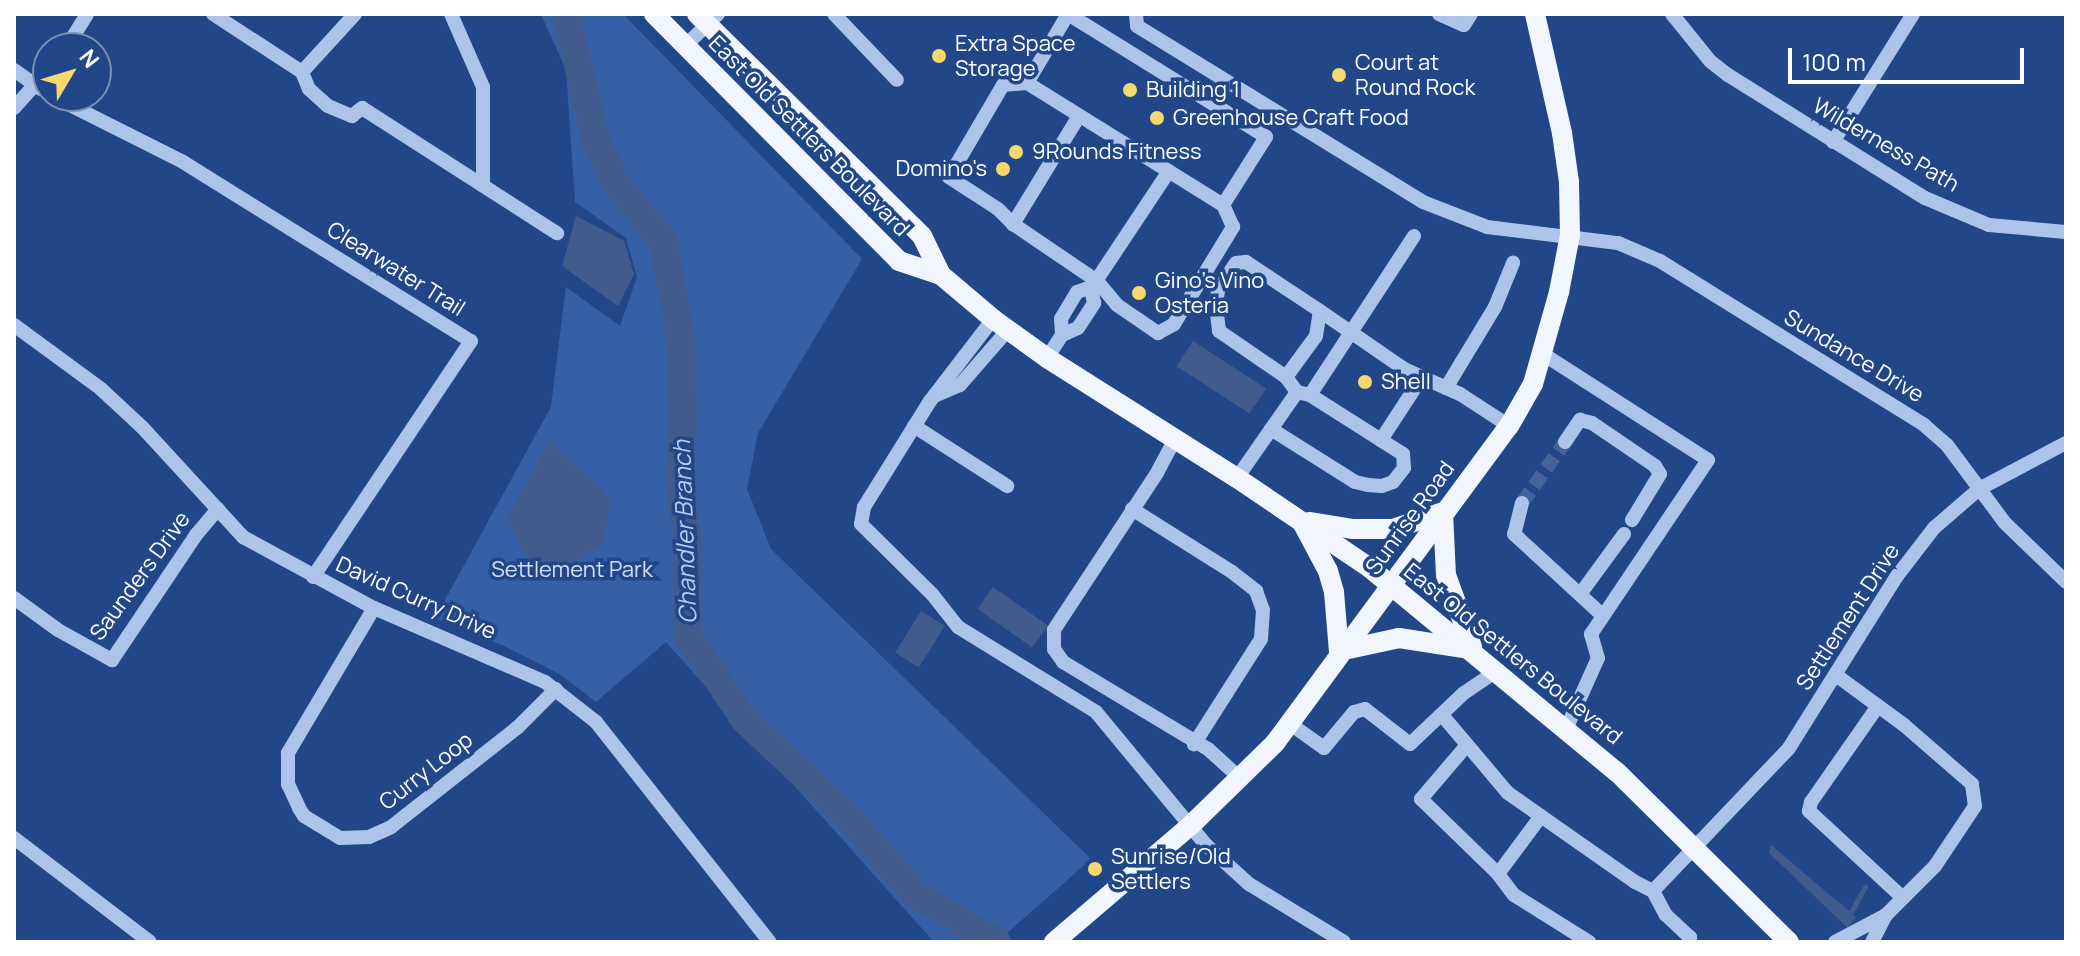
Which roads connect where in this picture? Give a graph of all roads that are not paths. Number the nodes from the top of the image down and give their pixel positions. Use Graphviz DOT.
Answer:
graph roads {
  1 [pos="87,14"];
  2 [pos="213,14"];
  3 [pos="355,14"];
  4 [pos="451,14"];
  5 [pos="654,14"];
  6 [pos="834,14"];
  7 [pos="1068,14"];
  8 [pos="1136,14"];
  9 [pos="1439,14"];
  10 [pos="1471,14"];
  11 [pos="1535,14"];
  12 [pos="1672,14"];
  13 [pos="1913,14"];
  14 [pos="708,17"];
  15 [pos="76,32"];
  16 [pos="686,45"];
  17 [pos="14,70"];
  18 [pos="302,72"];
  19 [pos="897,80"];
  20 [pos="1027,83"];
  21 [pos="32,84"];
  22 [pos="32,87"];
  23 [pos="14,108"];
  24 [pos="84,112"];
  25 [pos="1079,116"];
  26 [pos="1833,142"];
  27 [pos="1169,171"];
  28 [pos="483,185"];
  29 [pos="1223,205"];
  30 [pos="1013,224"];
  31 [pos="2066,232"];
  32 [pos="557,233"];
  33 [pos="1570,235"];
  34 [pos="1414,236"];
  35 [pos="1513,263"];
  36 [pos="941,275"];
  37 [pos="1094,284"];
  38 [pos="1320,311"];
  39 [pos="14,325"];
  40 [pos="1000,325"];
  41 [pos="1350,332"];
  42 [pos="1543,354"];
  43 [pos="1047,358"];
  44 [pos="1286,377"];
  45 [pos="1422,377"];
  46 [pos="1446,388"];
  47 [pos="1303,394"];
  48 [pos="914,426"];
  49 [pos="1509,426"];
  50 [pos="1271,429"];
  51 [pos="1175,439"];
  52 [pos="1381,440"];
  53 [pos="1565,442"];
  54 [pos="2066,443"];
  55 [pos="1237,478"];
  56 [pos="1007,486"];
  57 [pos="1979,489"];
  58 [pos="1522,503"];
  59 [pos="218,509"];
  60 [pos="1132,509"];
  61 [pos="1443,512"];
  62 [pos="1301,520"];
  63 [pos="1632,520"];
  64 [pos="1624,534"];
  65 [pos="313,577"];
  66 [pos="2066,582"];
  67 [pos="1391,585"];
  68 [pos="1581,593"];
  69 [pos="14,598"];
  70 [pos="374,608"];
  71 [pos="1602,615"];
  72 [pos="1473,650"];
  73 [pos="1339,651"];
  74 [pos="1498,670"];
  75 [pos="1836,675"];
  76 [pos="556,689"];
  77 [pos="1878,706"];
  78 [pos="1442,715"];
  79 [pos="1289,723"];
  80 [pos="1567,727"];
  81 [pos="1194,744"];
  82 [pos="1467,745"];
  83 [pos="1240,778"];
  84 [pos="1541,816"];
  85 [pos="1190,826"];
  86 [pos="14,838"];
  87 [pos="1695,849"];
  88 [pos="1498,874"];
  89 [pos="1653,891"];
  90 [pos="1903,898"];
  91 [pos="1886,915"];
  92 [pos="150,942"];
  93 [pos="770,942"];
  94 [pos="1054,942"];
  95 [pos="1344,942"];
  96 [pos="1589,942"];
  97 [pos="1690,942"];
  98 [pos="1789,942"];
  99 [pos="1835,942"];
  100 [pos="1872,942"];
  1 -- 15 [label="street"];
  2 -- 18 [label="street"];
  3 -- 18 [label="street"];
  4 -- 28 [label="street"];
  5 -- 16 [label="main road, East Old Settlers Boulevard"];
  6 -- 19 [label="street"];
  7 -- 20 [label="street"];
  7 -- 29 [label="street"];
  8 -- 33 [label="street, Sundance Drive"];
  9 -- 10 [label="street"];
  11 -- 33 [label="main road, Sunrise Road"];
  12 -- 26 [label="street, Wilderness Path"];
  13 -- 26 [label="street"];
  14 -- 16 [label="street"];
  14 -- 36 [label="main road, East Old Settlers Boulevard"];
  16 -- 36 [label="main road, East Old Settlers Boulevard"];
  17 -- 21 [label="street, Clearwater Trail"];
  18 -- 28 [label="street"];
  20 -- 25 [label="street"];
  20 -- 30 [label="street"];
  22 -- 23 [label="street"];
  24 -- 65 [label="street, Clearwater Trail"];
  25 -- 27 [label="street"];
  25 -- 30 [label="street"];
  26 -- 31 [label="street, Wilderness Path"];
  27 -- 29 [label="street"];
  27 -- 37 [label="street"];
  28 -- 32 [label="street"];
  29 -- 37 [label="street"];
  30 -- 37 [label="street"];
  33 -- 42 [label="main road, Sunrise Road"];
  33 -- 57 [label="street, Sundance Drive"];
  34 -- 41 [label="street"];
  35 -- 46 [label="street"];
  36 -- 40 [label="main road, East Old Settlers Boulevard"];
  37 -- 43 [label="street"];
  38 -- 41 [label="street"];
  38 -- 44 [label="street"];
  38 -- 44 [label="street"];
  39 -- 59 [label="street, David Curry Drive"];
  40 -- 43 [label="main road, East Old Settlers Boulevard"];
  40 -- 48 [label="street"];
  41 -- 45 [label="street"];
  41 -- 47 [label="street"];
  42 -- 49 [label="main road, Sunrise Road"];
  42 -- 71 [label="street"];
  43 -- 51 [label="main road, East Old Settlers Boulevard"];
  44 -- 47 [label="street"];
  45 -- 46 [label="street"];
  45 -- 52 [label="street"];
  46 -- 49 [label="street"];
  47 -- 50 [label="street"];
  47 -- 52 [label="street"];
  48 -- 56 [label="street"];
  48 -- 85 [label="street"];
  49 -- 61 [label="main road, Sunrise Road"];
  50 -- 52 [label="street"];
  50 -- 55 [label="street"];
  51 -- 55 [label="main road, East Old Settlers Boulevard"];
  51 -- 60 [label="street"];
  53 -- 63 [label="street"];
  54 -- 57 [label="street, Settlement Drive"];
  55 -- 62 [label="main road, East Old Settlers Boulevard"];
  57 -- 66 [label="street, Sundance Drive"];
  57 -- 75 [label="street, Settlement Drive"];
  58 -- 68 [label="street"];
  59 -- 65 [label="street, David Curry Drive"];
  59 -- 69 [label="street, Saunders Drive"];
  60 -- 81 [label="street"];
  60 -- 81 [label="street"];
  61 -- 62 [label="main road"];
  61 -- 67 [label="main road, Sunrise Road"];
  61 -- 72 [label="main road"];
  62 -- 67 [label="main road, East Old Settlers Boulevard"];
  62 -- 73 [label="main road"];
  64 -- 68 [label="street"];
  65 -- 70 [label="street, David Curry Drive"];
  67 -- 72 [label="main road, East Old Settlers Boulevard"];
  67 -- 73 [label="main road, Sunrise Road"];
  68 -- 71 [label="street"];
  70 -- 76 [label="street, David Curry Drive"];
  70 -- 76 [label="street, Curry Loop"];
  71 -- 80 [label="street"];
  72 -- 73 [label="main road"];
  72 -- 74 [label="main road, East Old Settlers Boulevard"];
  73 -- 79 [label="main road, Sunrise Road"];
  74 -- 78 [label="street"];
  74 -- 80 [label="main road, East Old Settlers Boulevard"];
  75 -- 77 [label="street"];
  75 -- 87 [label="street, Settlement Drive"];
  76 -- 93 [label="street, David Curry Drive"];
  77 -- 90 [label="street"];
  77 -- 90 [label="street"];
  78 -- 79 [label="street"];
  78 -- 82 [label="street"];
  79 -- 83 [label="main road, Sunrise Road"];
  80 -- 87 [label="main road, East Old Settlers Boulevard"];
  81 -- 83 [label="street"];
  82 -- 84 [label="street"];
  82 -- 88 [label="street"];
  83 -- 85 [label="main road, Sunrise Road"];
  84 -- 88 [label="street"];
  84 -- 89 [label="street"];
  85 -- 94 [label="main road, Sunrise Road"];
  85 -- 95 [label="street"];
  86 -- 92 [label="street"];
  87 -- 89 [label="street, Settlement Drive"];
  87 -- 98 [label="main road, East Old Settlers Boulevard"];
  88 -- 96 [label="street"];
  89 -- 97 [label="street"];
  90 -- 91 [label="street"];
  91 -- 99 [label="street"];
  91 -- 100 [label="street"];
}
